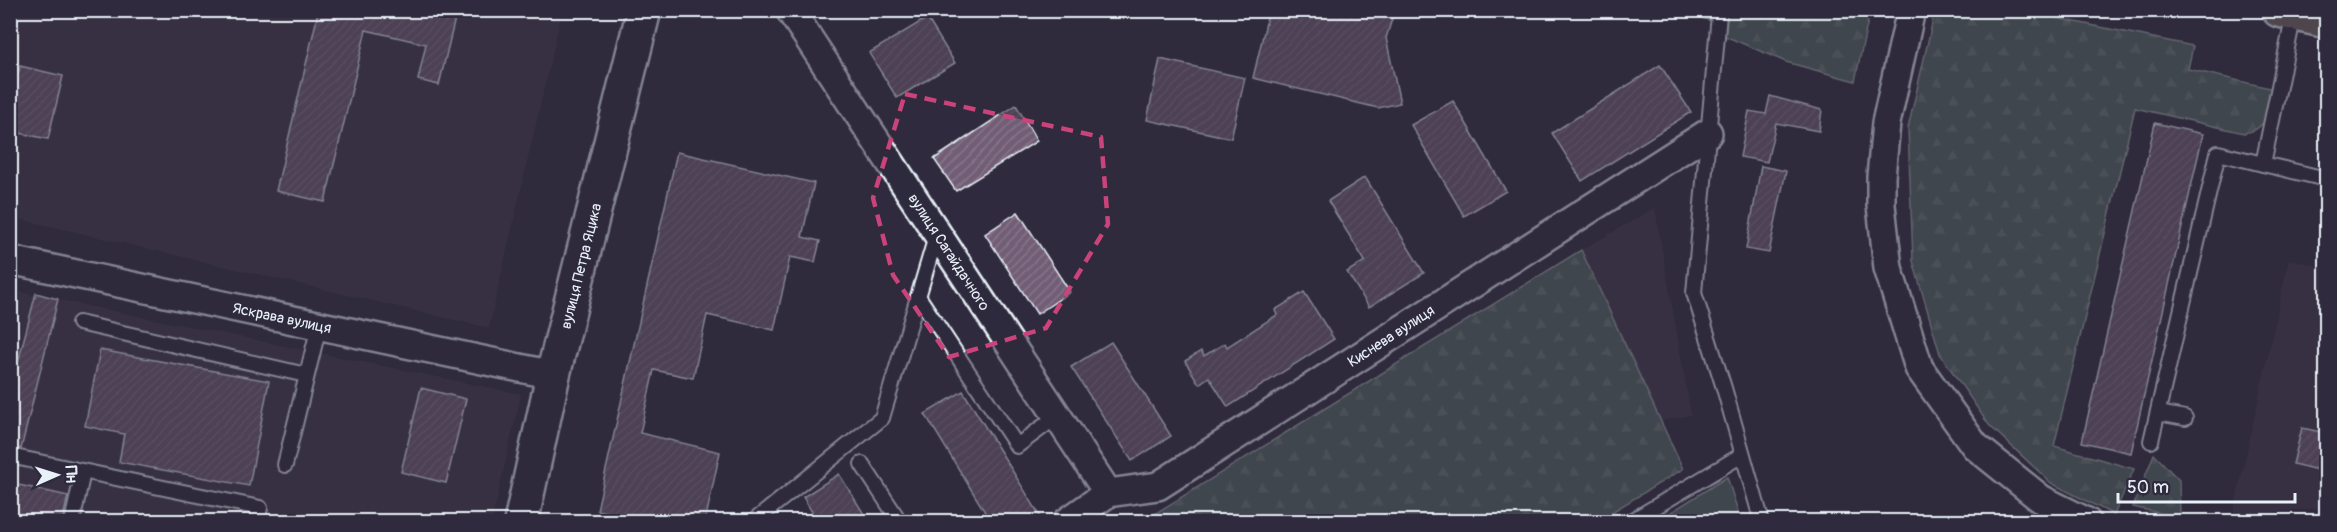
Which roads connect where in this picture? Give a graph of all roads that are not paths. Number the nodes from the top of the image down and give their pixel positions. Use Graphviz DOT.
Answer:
graph roads {
  1 [pos="644,10"];
  2 [pos="790,10"];
  3 [pos="1704,10"];
  4 [pos="1911,10"];
  5 [pos="1719,12"];
  6 [pos="2287,12"];
  7 [pos="2326,21"];
  8 [pos="1708,133"];
  9 [pos="2263,164"];
  10 [pos="2326,179"];
  11 [pos="937,233"];
  12 [pos="10,260"];
  13 [pos="918,296"];
  14 [pos="79,323"];
  15 [pos="319,326"];
  16 [pos="306,375"];
  17 [pos="554,375"];
  18 [pos="2158,413"];
  19 [pos="1056,417"];
  20 [pos="2185,418"];
  21 [pos="2151,441"];
  22 [pos="1742,455"];
  23 [pos="10,456"];
  24 [pos="862,464"];
  25 [pos="285,465"];
  26 [pos="83,472"];
  27 [pos="1108,493"];
  28 [pos="72,522"];
  29 [pos="257,522"];
  30 [pos="521,522"];
  31 [pos="753,522"];
  32 [pos="900,522"];
  33 [pos="1067,522"];
  34 [pos="1630,522"];
  35 [pos="1762,522"];
  36 [pos="2087,522"];
  1 -- 17 [label="street, вулиця Петра Яцика"];
  2 -- 11 [label="street, вулиця Сагайдачного"];
  3 -- 5 [label="lane"];
  4 -- 36 [label="street"];
  5 -- 8 [label="lane"];
  6 -- 7 [label="main road"];
  6 -- 9 [label="lane"];
  8 -- 22 [label="lane"];
  8 -- 27 [label="street, Киснева вулиця"];
  9 -- 10 [label="lane"];
  9 -- 18 [label="lane"];
  11 -- 13 [label="lane"];
  11 -- 19 [label="street, вулиця Сагайдачного"];
  12 -- 15 [label="street, Яскрава вулиця"];
  13 -- 19 [label="lane"];
  13 -- 31 [label="lane"];
  14 -- 16 [label="lane"];
  15 -- 16 [label="lane"];
  15 -- 17 [label="street, Яскрава вулиця"];
  16 -- 25 [label="lane"];
  17 -- 30 [label="street, вулиця Петра Яцика"];
  18 -- 20 [label="lane"];
  18 -- 21 [label="lane"];
  19 -- 27 [label="street, вулиця Сагайдачного"];
  22 -- 34 [label="lane"];
  22 -- 35 [label="lane"];
  23 -- 26 [label="lane"];
  24 -- 32 [label="lane"];
  26 -- 28 [label="lane"];
  26 -- 29 [label="lane"];
  27 -- 33 [label="street, Киснева вулиця"];
}
